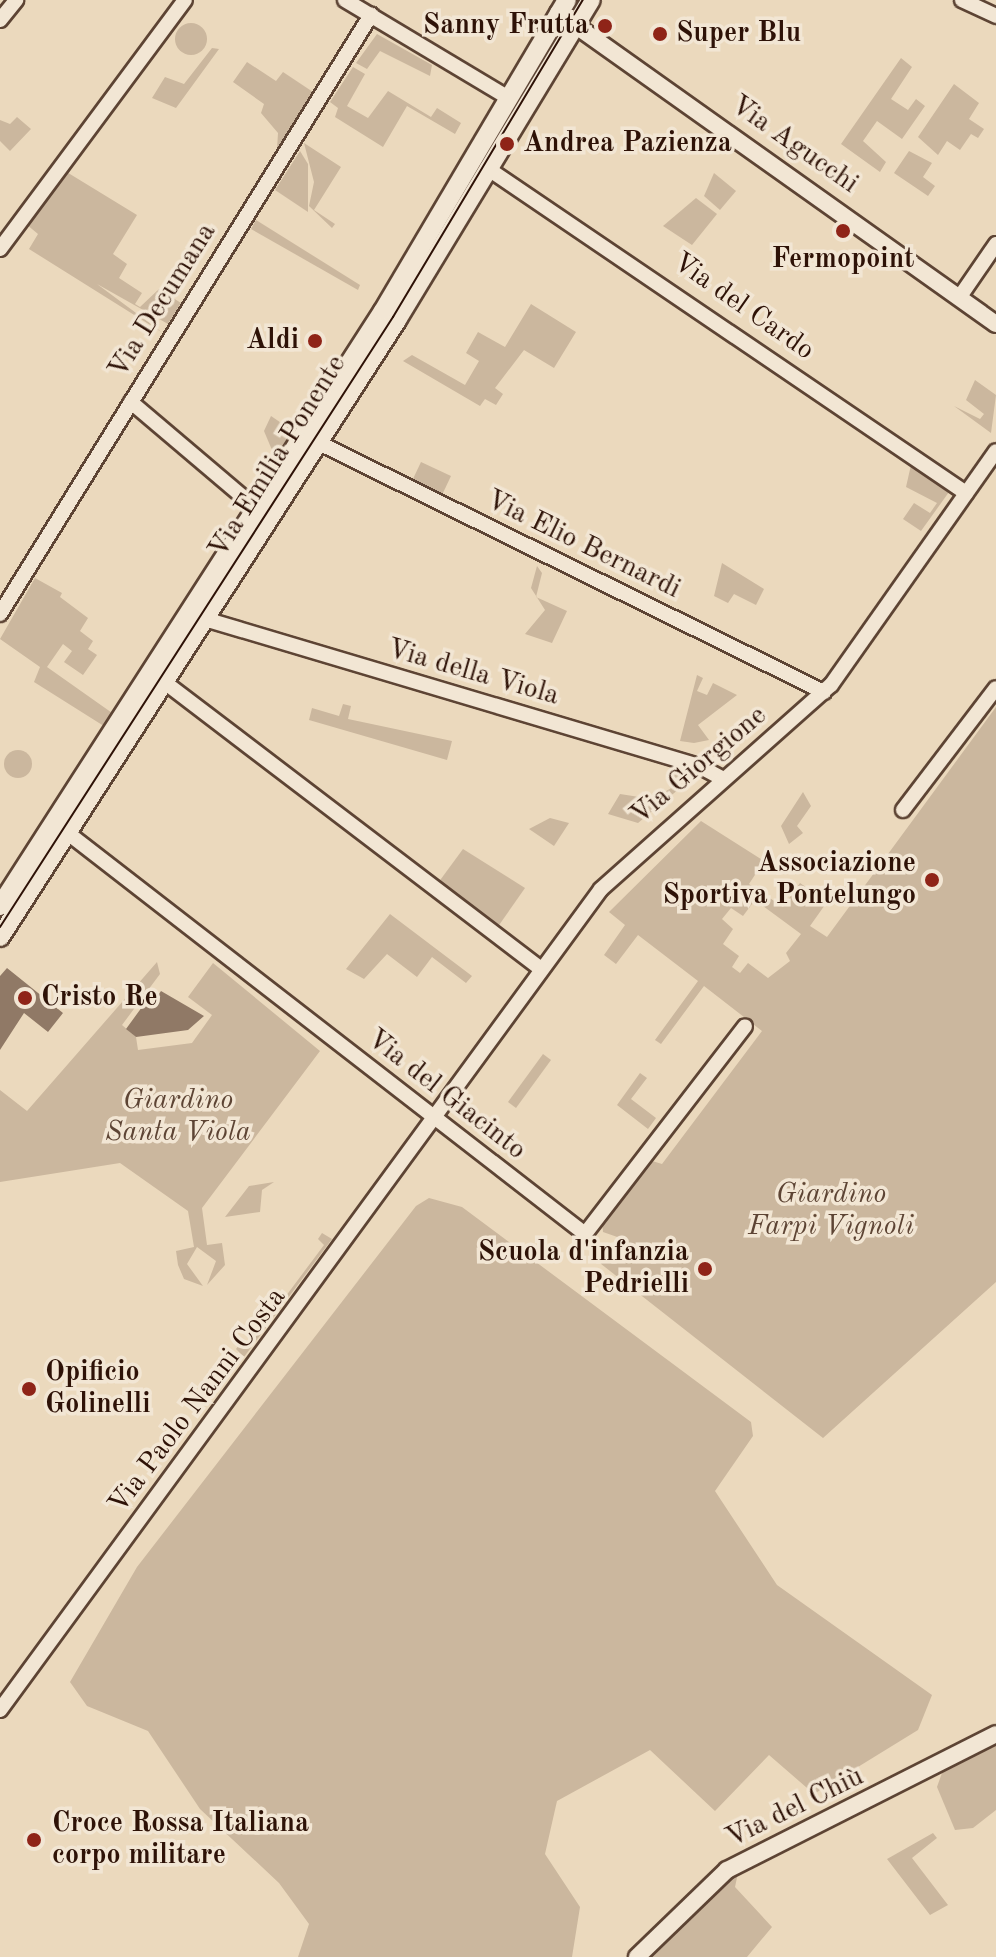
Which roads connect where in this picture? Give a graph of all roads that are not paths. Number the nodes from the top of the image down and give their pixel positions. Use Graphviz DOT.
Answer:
graph roads {
  1 [pos="16,0"];
  2 [pos="185,0"];
  3 [pos="345,0"];
  4 [pos="591,0"];
  5 [pos="962,0"];
  6 [pos="566,12"];
  7 [pos="371,15"];
  8 [pos="996,16"];
  9 [pos="0,20"];
  10 [pos="509,98"];
  11 [pos="487,168"];
  12 [pos="996,244"];
  13 [pos="0,249"];
  14 [pos="961,295"];
  15 [pos="996,324"];
  16 [pos="131,402"];
  17 [pos="319,443"];
  18 [pos="996,451"];
  19 [pos="966,493"];
  20 [pos="257,509"];
  21 [pos="0,614"];
  22 [pos="208,620"];
  23 [pos="167,684"];
  24 [pos="996,688"];
  25 [pos="824,692"];
  26 [pos="722,778"];
  27 [pos="903,810"];
  28 [pos="69,834"];
  29 [pos="0,906"];
  30 [pos="0,937"];
  31 [pos="541,969"];
  32 [pos="745,1026"];
  33 [pos="436,1121"];
  34 [pos="0,1710"];
  35 [pos="996,1734"];
  36 [pos="637,1957"];
  1 -- 9 [label="street"];
  2 -- 13 [label="street"];
  3 -- 7 [label="street"];
  4 -- 6 [label="main road, Via Emilia Ponente"];
  5 -- 8 [label="street"];
  6 -- 10 [label="main road, Via Emilia Ponente"];
  6 -- 11 [label="main road, Via Emilia Ponente"];
  6 -- 14 [label="street, Via Agucchi"];
  7 -- 10 [label="street"];
  7 -- 16 [label="street, Via Decumana"];
  10 -- 20 [label="main road, Via Emilia Ponente"];
  11 -- 17 [label="main road, Via Emilia Ponente"];
  11 -- 19 [label="street, Via del Cardo"];
  12 -- 14 [label="street"];
  14 -- 15 [label="street, Via Agucchi"];
  16 -- 20 [label="street"];
  16 -- 21 [label="street, Via Decumana"];
  17 -- 22 [label="main road, Via Emilia Ponente"];
  17 -- 25 [label="street, Via Elio Bernardi"];
  18 -- 19 [label="street, Via Giorgione"];
  19 -- 25 [label="street, Via Giorgione"];
  20 -- 29 [label="main road, Via Emilia Ponente"];
  22 -- 23 [label="main road, Via Emilia Ponente"];
  22 -- 26 [label="street, Via della Viola"];
  23 -- 28 [label="main road, Via Emilia Ponente"];
  23 -- 31 [label="street"];
  24 -- 27 [label="street"];
  25 -- 26 [label="street, Via Giorgione"];
  26 -- 31 [label="street, Via Giorgione"];
  28 -- 30 [label="main road, Via Emilia Ponente"];
  28 -- 33 [label="street, Via del Giacinto"];
  31 -- 33 [label="street, Via Giorgione"];
  32 -- 33 [label="street, Via del Giacinto"];
  33 -- 34 [label="street, Via Paolo Nanni Costa"];
  35 -- 36 [label="street, Via del Chiù"];
}
